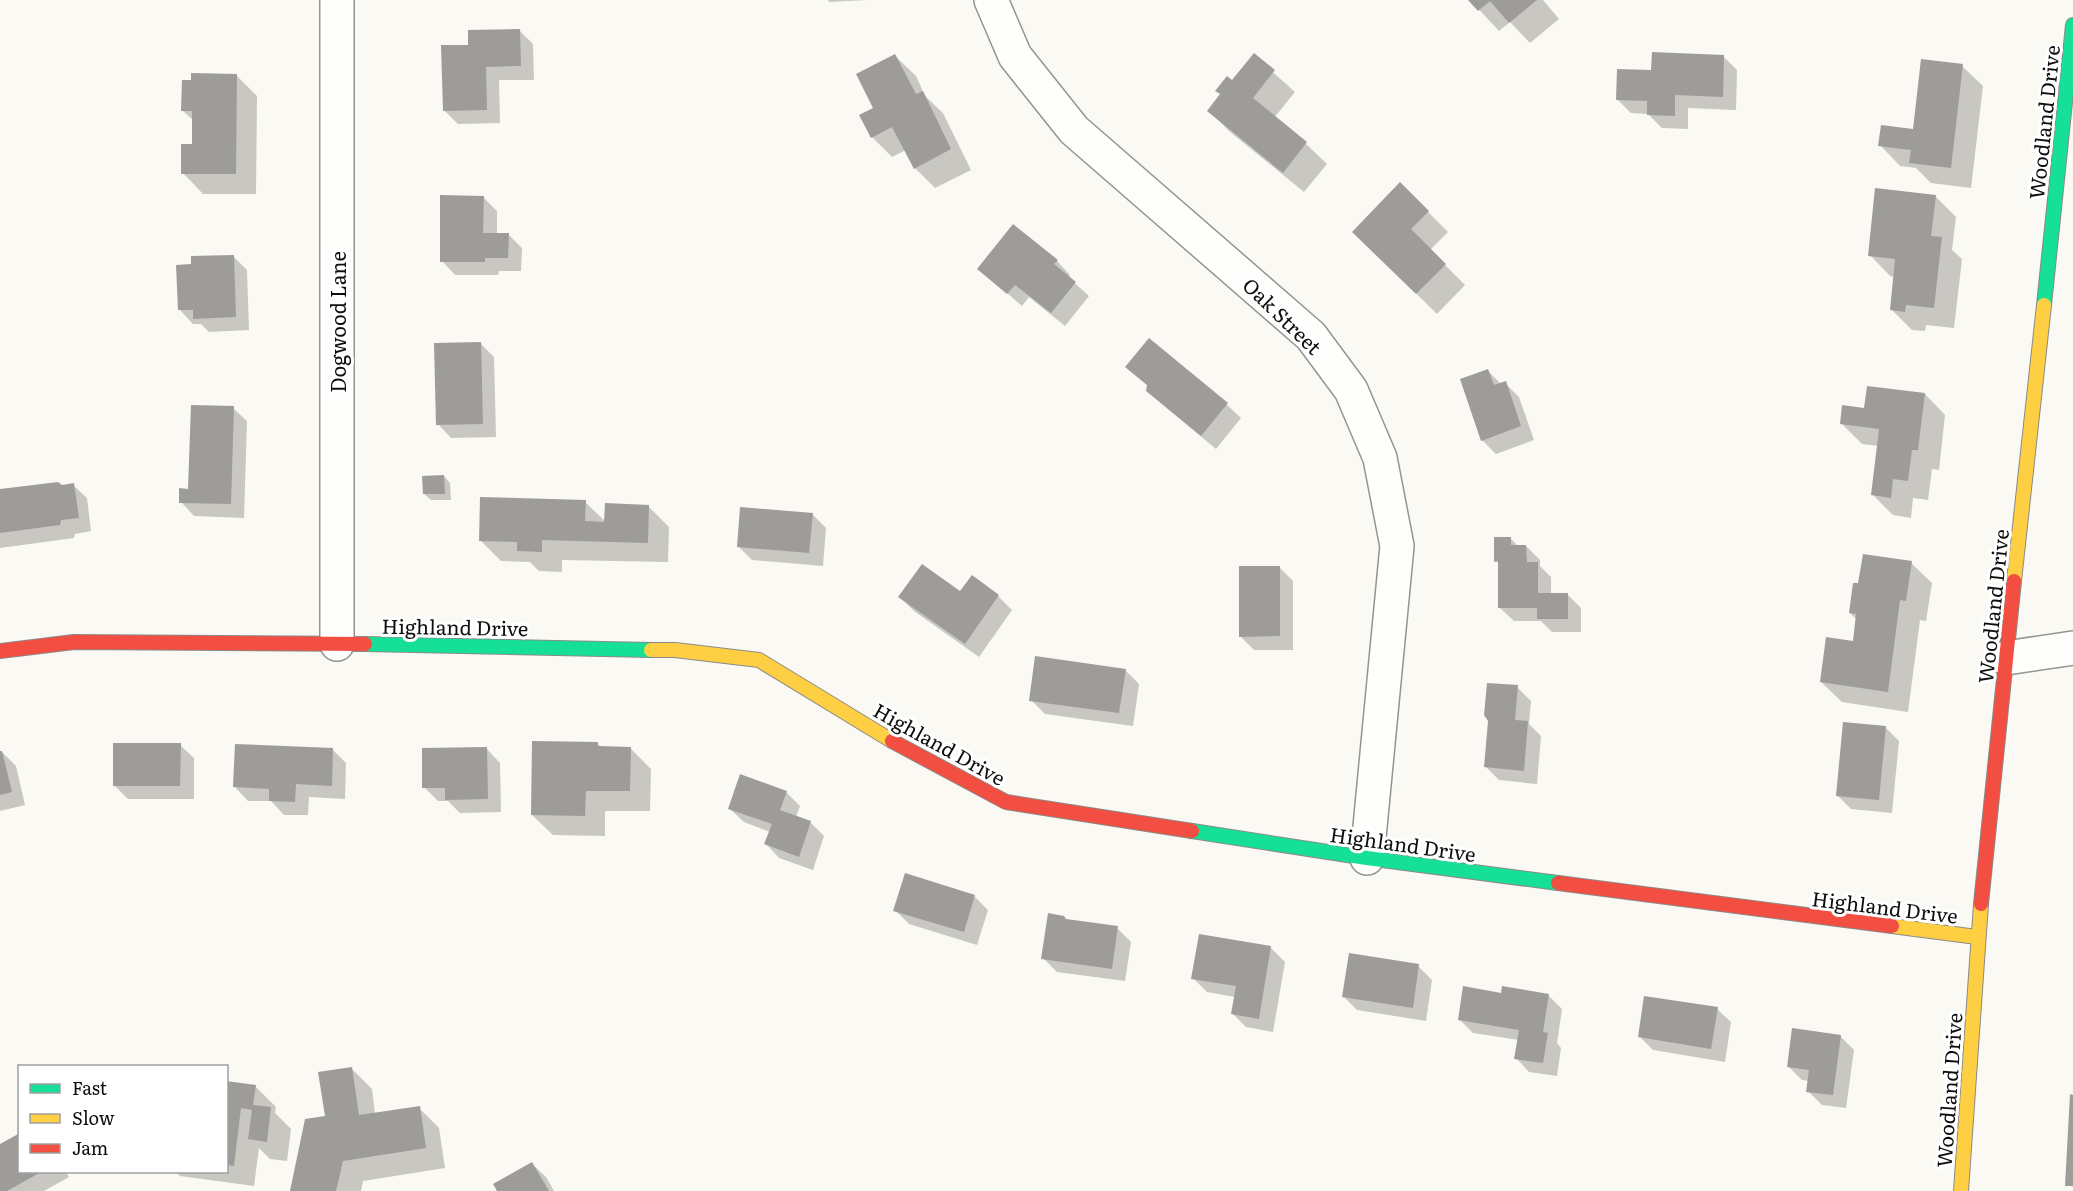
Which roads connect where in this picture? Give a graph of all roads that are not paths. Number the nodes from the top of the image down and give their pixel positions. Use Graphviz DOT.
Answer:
graph roads {
  1 [pos="337,0"];
  2 [pos="991,0"];
  3 [pos="2073,25"];
  4 [pos="336,644"];
  5 [pos="2073,648"];
  6 [pos="0,651"];
  7 [pos="2006,658"];
  8 [pos="1367,858"];
  9 [pos="1977,937"];
  10 [pos="1961,1191"];
  1 -- 4 [label="street, Dogwood Lane"];
  2 -- 8 [label="street, Oak Street"];
  3 -- 7 [label="street, Woodland Drive"];
  4 -- 6 [label="street, Highland Drive"];
  4 -- 8 [label="street, Highland Drive"];
  5 -- 7 [label="street"];
  7 -- 9 [label="street, Woodland Drive"];
  8 -- 9 [label="street, Highland Drive"];
  9 -- 10 [label="street, Woodland Drive"];
}
